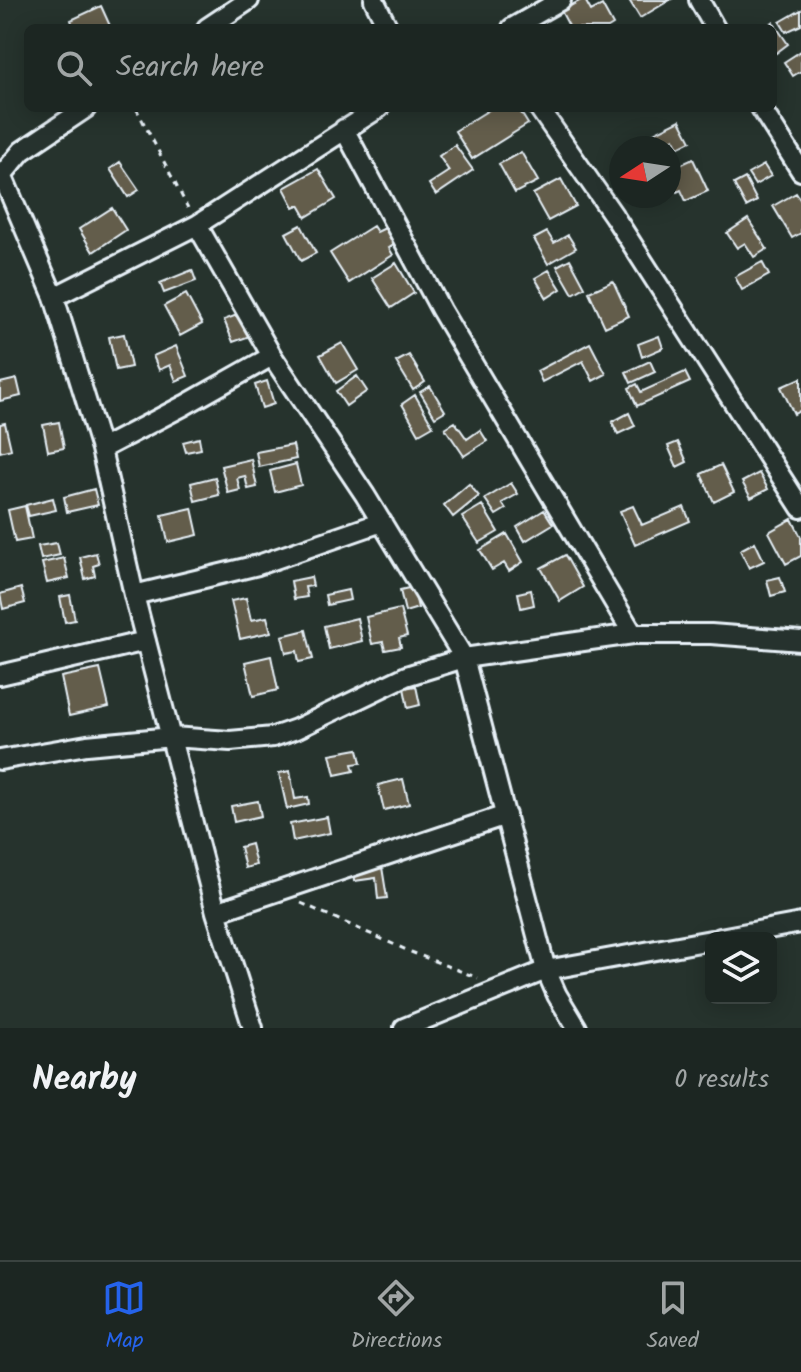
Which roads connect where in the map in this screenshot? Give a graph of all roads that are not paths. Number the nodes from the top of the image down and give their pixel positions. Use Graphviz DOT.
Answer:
graph roads {
  1 [pos="249,0"];
  2 [pos="374,0"];
  3 [pos="561,0"];
  4 [pos="699,0"];
  5 [pos="213,24"];
  6 [pos="386,24"];
  7 [pos="519,24"];
  8 [pos="713,24"];
  9 [pos="80,112"];
  10 [pos="372,112"];
  11 [pos="542,112"];
  12 [pos="764,112"];
  13 [pos="344,129"];
  14 [pos="801,171"];
  15 [pos="1,173"];
  16 [pos="197,225"];
  17 [pos="54,297"];
  18 [pos="272,356"];
  19 [pos="101,449"];
  20 [pos="801,508"];
  21 [pos="382,522"];
  22 [pos="134,595"];
  23 [pos="633,634"];
  24 [pos="146,641"];
  25 [pos="801,641"];
  26 [pos="464,658"];
  27 [pos="0,675"];
  28 [pos="172,737"];
  29 [pos="0,760"];
  30 [pos="506,815"];
  31 [pos="216,912"];
  32 [pos="801,923"];
  33 [pos="752,932"];
  34 [pos="705,941"];
  35 [pos="546,970"];
  36 [pos="253,1028"];
  37 [pos="404,1028"];
  38 [pos="577,1028"];
  1 -- 5 [label="street"];
  2 -- 6 [label="street"];
  3 -- 7 [label="street"];
  4 -- 8 [label="street"];
  9 -- 15 [label="street"];
  10 -- 13 [label="street"];
  11 -- 20 [label="street"];
  12 -- 14 [label="street"];
  13 -- 16 [label="street"];
  13 -- 23 [label="street"];
  15 -- 17 [label="street"];
  16 -- 17 [label="street"];
  16 -- 18 [label="street"];
  17 -- 19 [label="street"];
  18 -- 19 [label="street"];
  18 -- 21 [label="street"];
  19 -- 22 [label="street"];
  21 -- 22 [label="street"];
  21 -- 26 [label="street"];
  22 -- 24 [label="street"];
  23 -- 25 [label="street"];
  23 -- 26 [label="street"];
  24 -- 27 [label="street"];
  24 -- 28 [label="street"];
  26 -- 28 [label="street"];
  26 -- 30 [label="street"];
  28 -- 29 [label="street"];
  28 -- 31 [label="street"];
  30 -- 31 [label="street"];
  30 -- 35 [label="street"];
  31 -- 36 [label="street"];
  32 -- 33 [label="street"];
  34 -- 35 [label="street"];
  35 -- 37 [label="street"];
  35 -- 38 [label="street"];
}
